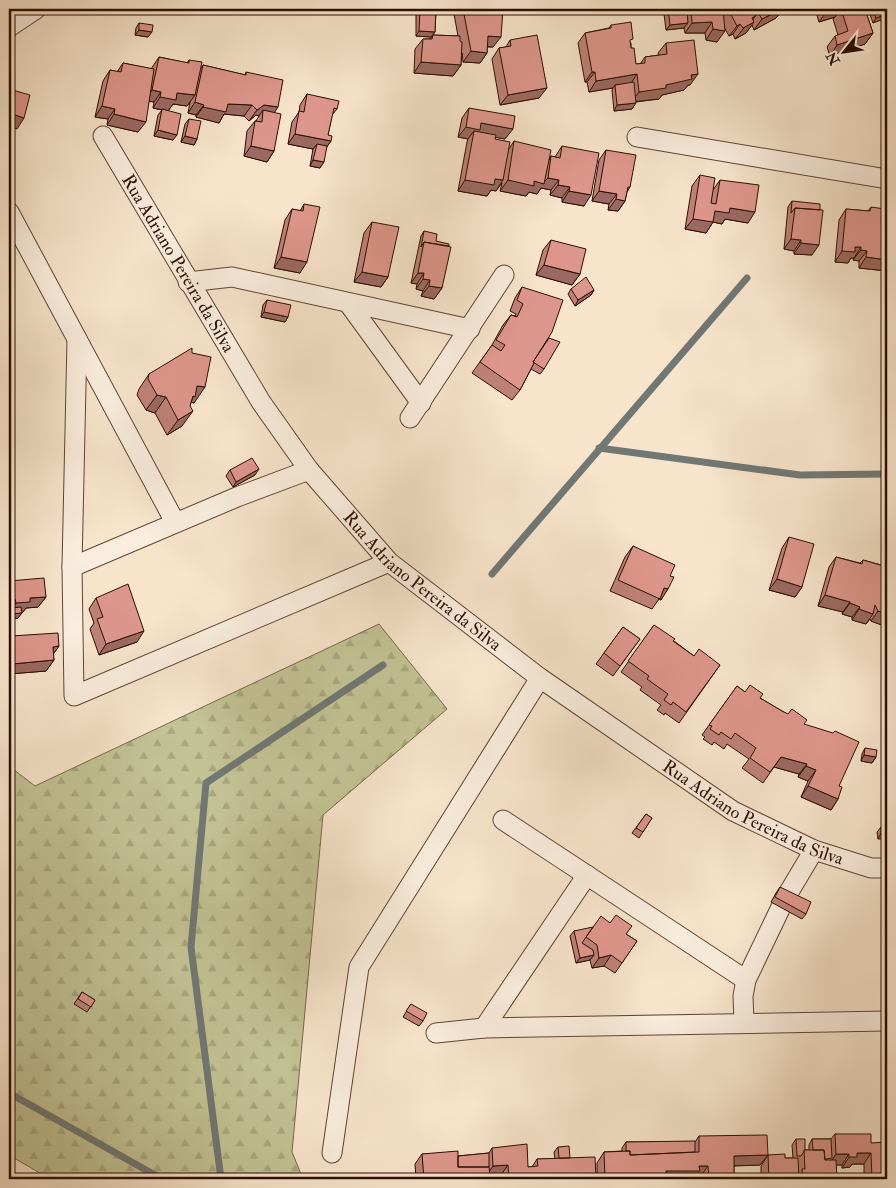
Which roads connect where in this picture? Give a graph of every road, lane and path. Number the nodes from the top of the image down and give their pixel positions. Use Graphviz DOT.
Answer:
graph roads {
  1 [pos="36,9"];
  2 [pos="9,27"];
  3 [pos="103,136"];
  4 [pos="638,137"];
  5 [pos="887,180"];
  6 [pos="9,212"];
  7 [pos="504,274"];
  8 [pos="188,282"];
  9 [pos="349,304"];
  10 [pos="470,330"];
  11 [pos="77,339"];
  12 [pos="421,403"];
  13 [pos="410,418"];
  14 [pos="309,470"];
  15 [pos="175,522"];
  16 [pos="389,562"];
  17 [pos="72,567"];
  18 [pos="540,678"];
  19 [pos="503,820"];
  20 [pos="814,850"];
  21 [pos="887,868"];
  22 [pos="587,875"];
  23 [pos="746,980"];
  24 [pos="887,1021"];
  25 [pos="744,1022"];
  26 [pos="484,1028"];
  27 [pos="436,1033"];
  28 [pos="332,1153"];
  1 -- 2 [label="street"];
  3 -- 8 [label="street, Rua Adriano Pereira da Silva"];
  4 -- 5 [label="street"];
  6 -- 11 [label="street"];
  7 -- 10 [label="street"];
  8 -- 9 [label="street"];
  8 -- 14 [label="street, Rua Adriano Pereira da Silva"];
  9 -- 10 [label="street"];
  9 -- 12 [label="street"];
  10 -- 12 [label="street"];
  11 -- 15 [label="street"];
  11 -- 17 [label="street"];
  12 -- 13 [label="street"];
  14 -- 15 [label="street"];
  14 -- 16 [label="street, Rua Adriano Pereira da Silva"];
  15 -- 17 [label="street"];
  16 -- 17 [label="street"];
  16 -- 18 [label="street, Rua Adriano Pereira da Silva"];
  18 -- 20 [label="street, Rua Adriano Pereira da Silva"];
  18 -- 28 [label="street"];
  19 -- 22 [label="street"];
  20 -- 21 [label="street, Rua Adriano Pereira da Silva"];
  20 -- 23 [label="street"];
  22 -- 23 [label="street"];
  22 -- 26 [label="street"];
  23 -- 25 [label="street"];
  24 -- 25 [label="street"];
  25 -- 26 [label="street"];
  26 -- 27 [label="street"];
}
